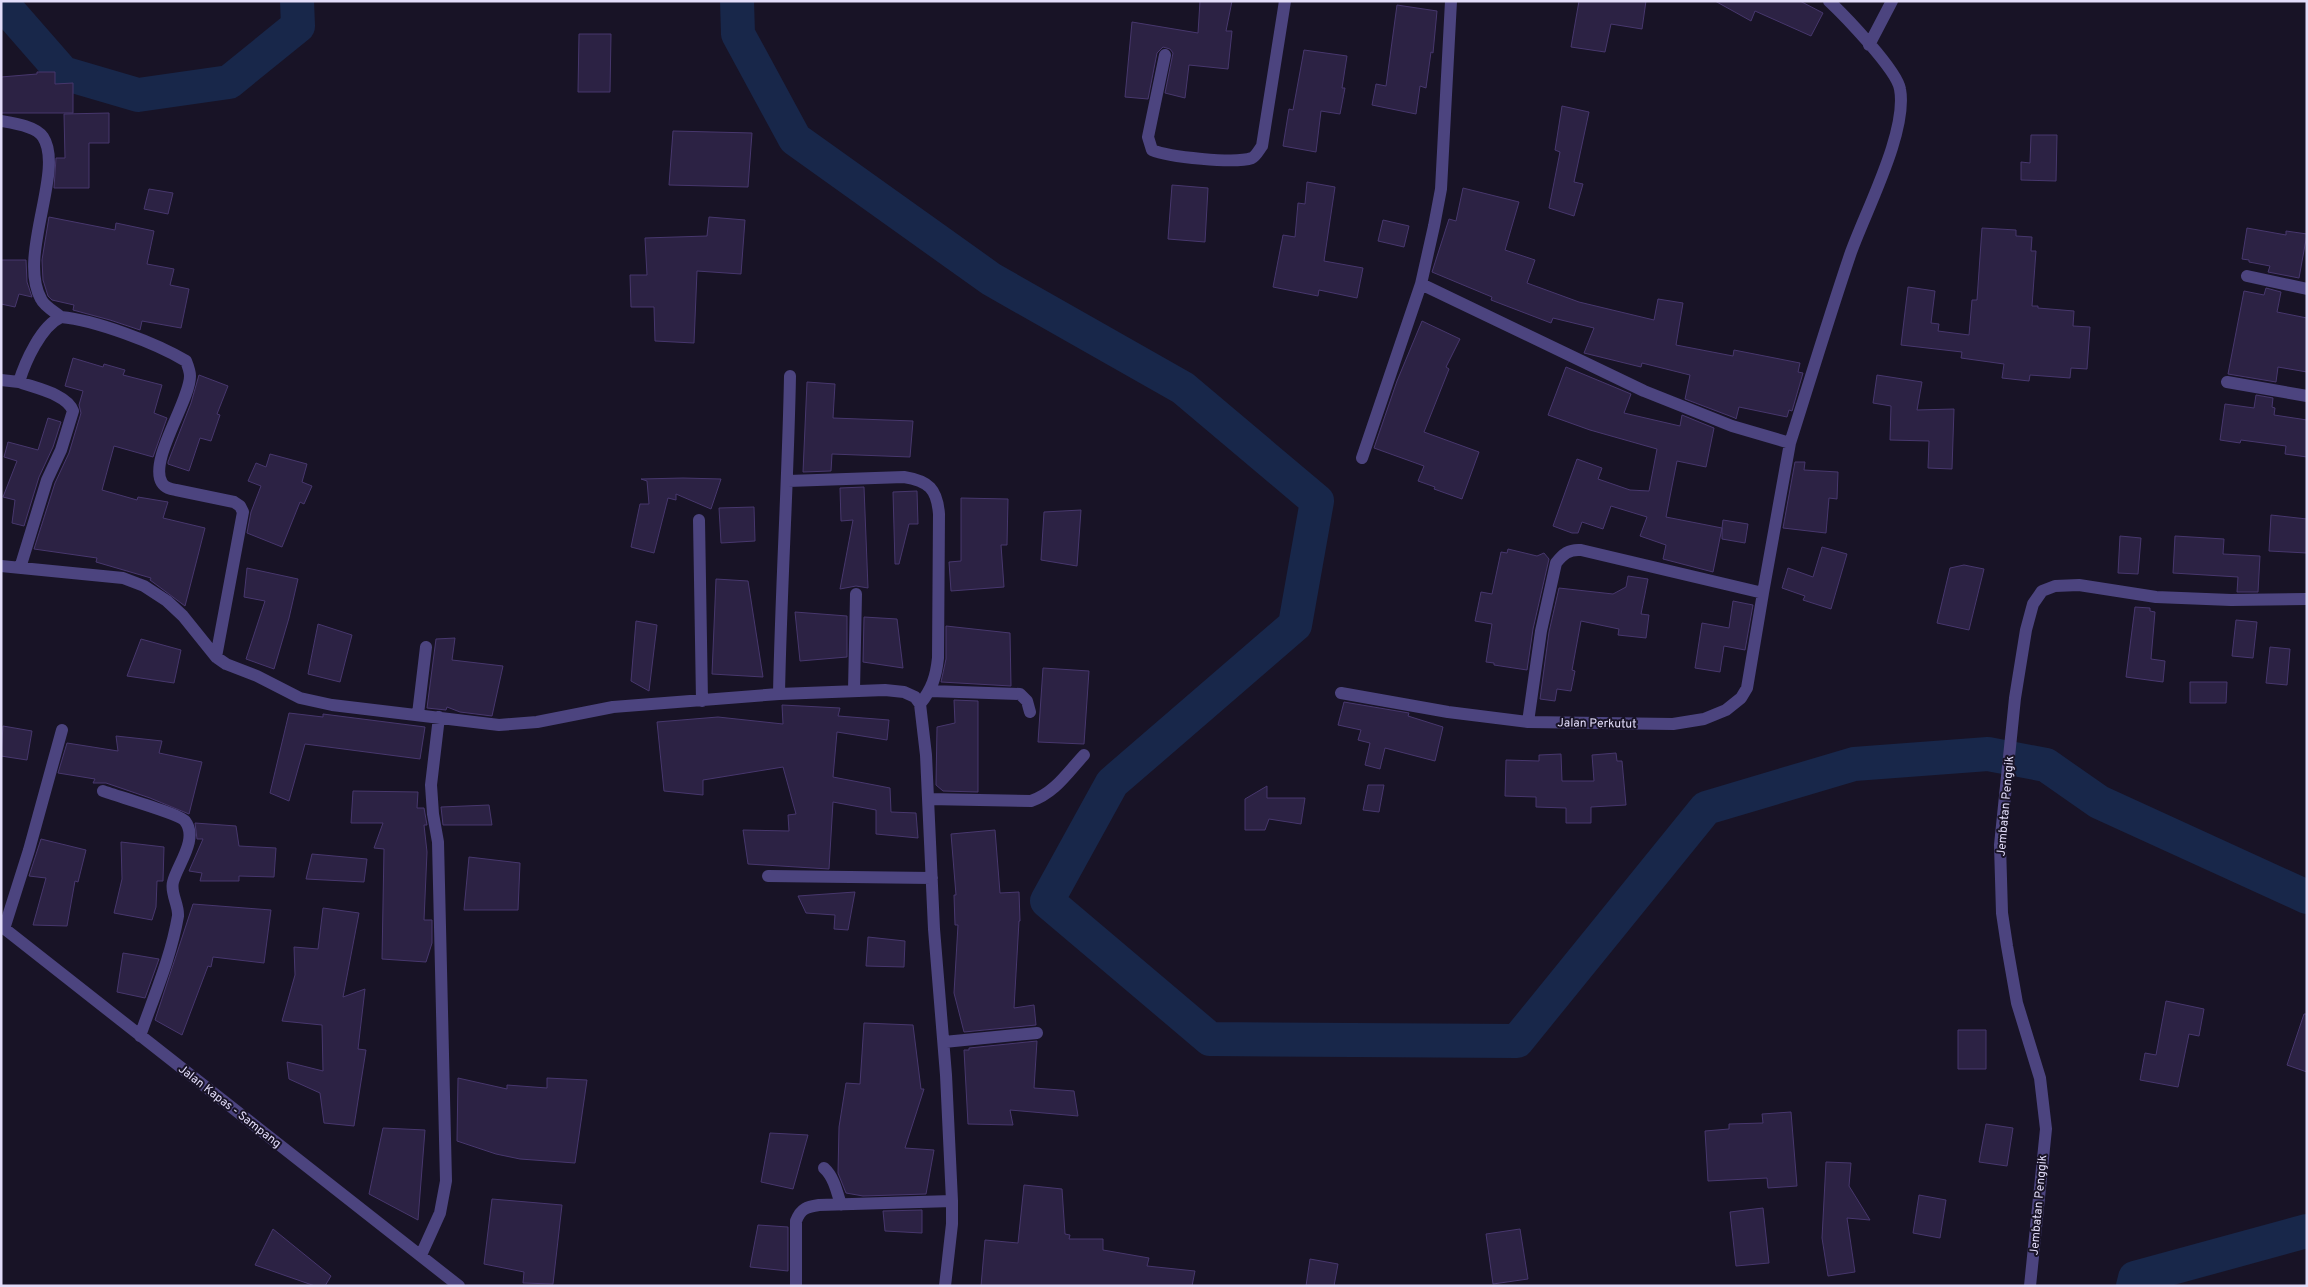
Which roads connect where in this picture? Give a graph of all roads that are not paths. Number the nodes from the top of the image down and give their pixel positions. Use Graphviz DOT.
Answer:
graph roads {
  1 [pos="1285,1"];
  2 [pos="1451,1"];
  3 [pos="1828,1"];
  4 [pos="1892,1"];
  5 [pos="1869,45"];
  6 [pos="1165,56"];
  7 [pos="1,121"];
  8 [pos="2247,276"];
  9 [pos="1421,284"];
  10 [pos="2307,289"];
  11 [pos="60,317"];
  12 [pos="790,376"];
  13 [pos="1,380"];
  14 [pos="19,382"];
  15 [pos="2227,382"];
  16 [pos="2307,396"];
  17 [pos="1790,442"];
  18 [pos="1362,458"];
  19 [pos="788,481"];
  20 [pos="699,520"];
  21 [pos="1,566"];
  22 [pos="20,568"];
  23 [pos="1763,593"];
  24 [pos="856,594"];
  25 [pos="2307,599"];
  26 [pos="426,647"];
  27 [pos="216,657"];
  28 [pos="854,690"];
  29 [pos="930,691"];
  30 [pos="1341,693"];
  31 [pos="779,694"];
  32 [pos="702,701"];
  33 [pos="920,704"];
  34 [pos="1030,712"];
  35 [pos="418,714"];
  36 [pos="439,717"];
  37 [pos="1528,722"];
  38 [pos="62,730"];
  39 [pos="1084,755"];
  40 [pos="103,791"];
  41 [pos="928,799"];
  42 [pos="768,876"];
  43 [pos="932,878"];
  44 [pos="3,928"];
  45 [pos="1037,1033"];
  46 [pos="140,1036"];
  47 [pos="944,1042"];
  48 [pos="824,1168"];
  49 [pos="952,1201"];
  50 [pos="841,1205"];
  51 [pos="421,1255"];
  52 [pos="459,1286"];
  53 [pos="796,1286"];
  54 [pos="945,1286"];
  55 [pos="2030,1286"];
  1 -- 6 [label="street"];
  2 -- 9 [label="street"];
  3 -- 5 [label="street, Jalan Perkutut"];
  4 -- 5 [label="street"];
  5 -- 17 [label="street, Jalan Perkutut"];
  7 -- 11 [label="street"];
  8 -- 10 [label="street"];
  9 -- 17 [label="street"];
  9 -- 18 [label="street"];
  11 -- 14 [label="street"];
  11 -- 27 [label="street"];
  12 -- 19 [label="street"];
  13 -- 14 [label="street"];
  14 -- 22 [label="street"];
  15 -- 16 [label="street"];
  17 -- 23 [label="street, Jalan Perkutut"];
  19 -- 29 [label="street"];
  19 -- 31 [label="street"];
  20 -- 32 [label="street"];
  21 -- 22 [label="street"];
  22 -- 27 [label="street"];
  23 -- 37 [label="street, Jalan Perkutut"];
  23 -- 37 [label="street"];
  24 -- 28 [label="street"];
  25 -- 55 [label="street, Jembatan Penggik"];
  26 -- 35 [label="street"];
  27 -- 35 [label="street"];
  28 -- 31 [label="street"];
  28 -- 33 [label="street"];
  29 -- 33 [label="street"];
  29 -- 34 [label="street"];
  30 -- 37 [label="street, Jalan Perkutut"];
  31 -- 32 [label="street"];
  32 -- 36 [label="street"];
  33 -- 41 [label="street"];
  35 -- 36 [label="street"];
  36 -- 51 [label="street"];
  38 -- 44 [label="street"];
  39 -- 41 [label="street"];
  40 -- 46 [label="street"];
  41 -- 43 [label="street"];
  42 -- 43 [label="street"];
  43 -- 47 [label="street"];
  44 -- 46 [label="street, Jalan Kapas - Sampang"];
  45 -- 47 [label="street"];
  46 -- 51 [label="street, Jalan Kapas - Sampang"];
  47 -- 49 [label="street"];
  48 -- 50 [label="street"];
  49 -- 50 [label="street"];
  49 -- 54 [label="street"];
  50 -- 53 [label="street"];
  51 -- 52 [label="street, Jalan Kapas - Sampang"];
}
